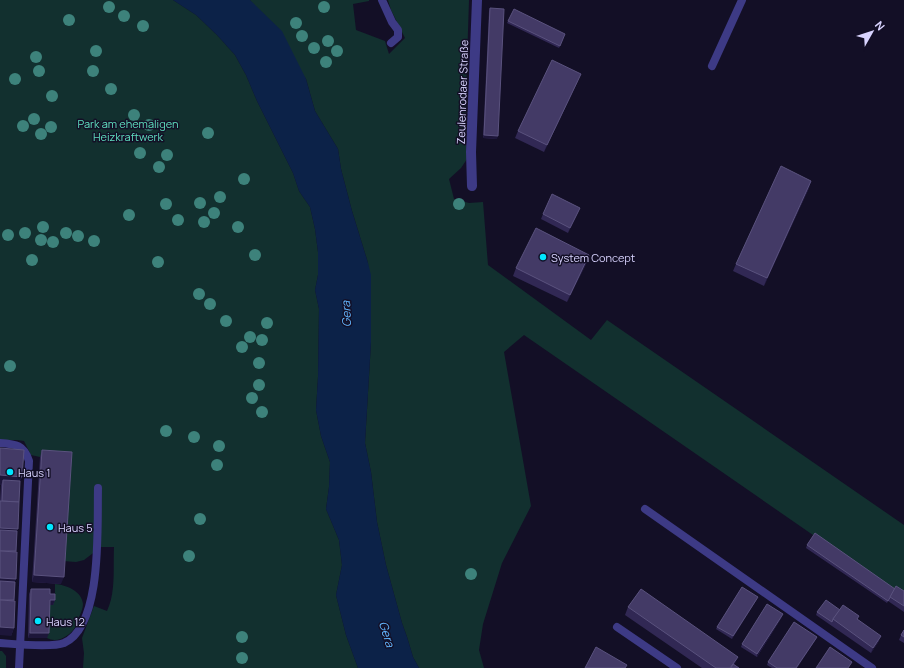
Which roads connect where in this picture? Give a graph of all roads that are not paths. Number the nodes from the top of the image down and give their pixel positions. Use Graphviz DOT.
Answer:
graph roads {
  1 [pos="382,0"];
  2 [pos="478,0"];
  3 [pos="742,0"];
  4 [pos="391,43"];
  5 [pos="712,66"];
  6 [pos="472,186"];
  7 [pos="0,443"];
  8 [pos="98,488"];
  9 [pos="645,509"];
  10 [pos="617,627"];
  11 [pos="0,643"];
  12 [pos="20,644"];
  13 [pos="19,668"];
  14 [pos="677,668"];
  15 [pos="872,668"];
  1 -- 4 [label="lane"];
  2 -- 6 [label="street, Zeulenrodaer Straße"];
  3 -- 5 [label="lane"];
  7 -- 12 [label="lane"];
  8 -- 12 [label="lane"];
  9 -- 15 [label="lane"];
  10 -- 14 [label="lane"];
  11 -- 12 [label="lane"];
  12 -- 13 [label="lane"];
}
